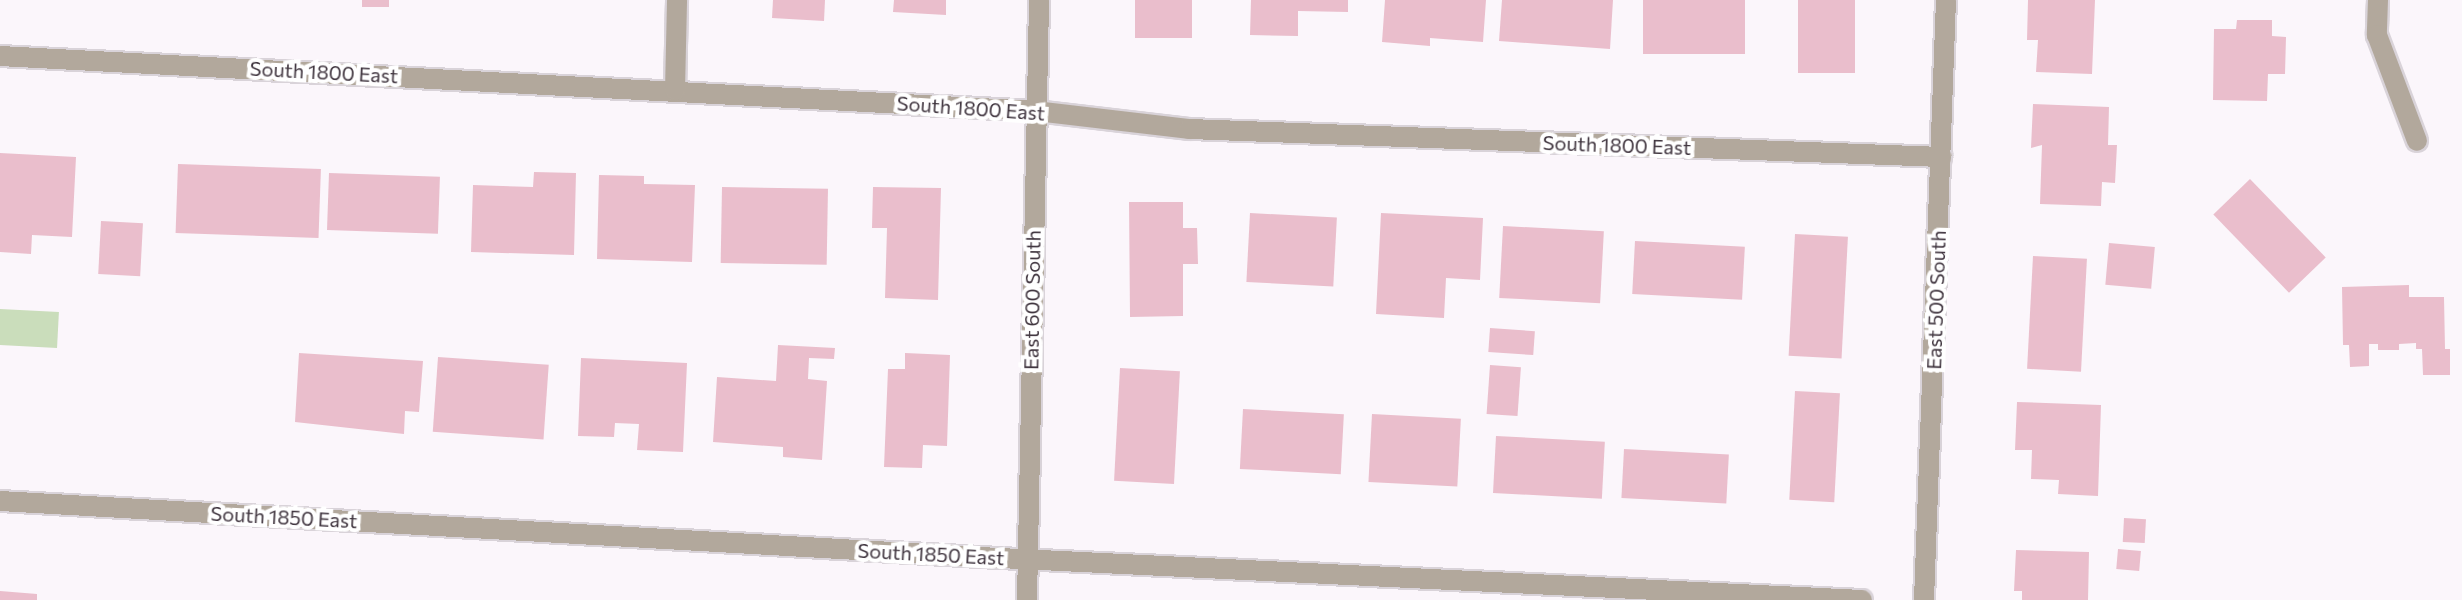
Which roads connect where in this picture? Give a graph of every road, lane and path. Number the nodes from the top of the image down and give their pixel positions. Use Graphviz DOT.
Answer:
graph roads {
  1 [pos="677,0"];
  2 [pos="1039,0"];
  3 [pos="1946,0"];
  4 [pos="2378,0"];
  5 [pos="0,56"];
  6 [pos="675,90"];
  7 [pos="1036,111"];
  8 [pos="2417,141"];
  9 [pos="1941,157"];
  10 [pos="0,501"];
  11 [pos="1028,559"];
  12 [pos="1027,600"];
  13 [pos="1862,600"];
  14 [pos="1924,600"];
  1 -- 6 [label="street"];
  2 -- 7 [label="street, East 600 South"];
  3 -- 9 [label="street, East 500 South"];
  4 -- 8 [label="street"];
  5 -- 6 [label="street, South 1800 East"];
  6 -- 7 [label="street, South 1800 East"];
  7 -- 9 [label="street, South 1800 East"];
  7 -- 11 [label="street, East 600 South"];
  9 -- 14 [label="street, East 500 South"];
  10 -- 11 [label="street, South 1850 East"];
  11 -- 12 [label="street, East 600 South"];
  11 -- 13 [label="street, South 1850 East"];
}
